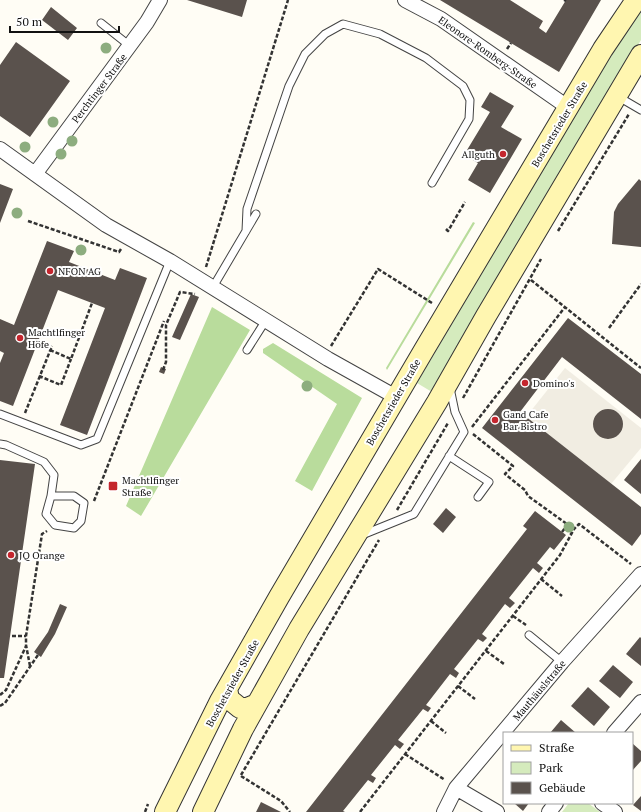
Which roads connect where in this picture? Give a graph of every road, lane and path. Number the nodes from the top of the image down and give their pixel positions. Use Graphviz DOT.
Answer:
graph roads {
  1 [pos="160,0"];
  2 [pos="288,0"];
  3 [pos="405,0"];
  4 [pos="636,0"];
  5 [pos="101,23"];
  6 [pos="130,46"];
  7 [pos="641,55"];
  8 [pos="617,95"];
  9 [pos="634,105"];
  10 [pos="569,108"];
  11 [pos="641,110"];
  12 [pos="0,149"];
  13 [pos="35,174"];
  14 [pos="432,183"];
  15 [pos="464,202"];
  16 [pos="256,214"];
  17 [pos="28,221"];
  18 [pos="446,230"];
  19 [pos="246,231"];
  20 [pos="558,232"];
  21 [pos="128,237"];
  22 [pos="542,258"];
  23 [pos="170,261"];
  24 [pos="531,280"];
  25 [pos="207,283"];
  26 [pos="641,284"];
  27 [pos="92,303"];
  28 [pos="432,303"];
  29 [pos="565,307"];
  30 [pos="266,320"];
  31 [pos="164,321"];
  32 [pos="609,328"];
  33 [pos="52,346"];
  34 [pos="50,350"];
  35 [pos="247,350"];
  36 [pos="325,356"];
  37 [pos="71,359"];
  38 [pos="641,368"];
  39 [pos="163,370"];
  40 [pos="39,376"];
  41 [pos="448,382"];
  42 [pos="396,397"];
  43 [pos="455,412"];
  44 [pos="0,414"];
  45 [pos="21,422"];
  46 [pos="469,431"];
  47 [pos="0,444"];
  48 [pos="449,456"];
  49 [pos="408,483"];
  50 [pos="408,491"];
  51 [pos="51,496"];
  52 [pos="478,497"];
  53 [pos="84,503"];
  54 [pos="388,524"];
  55 [pos="56,525"];
  56 [pos="574,529"];
  57 [pos="562,532"];
  58 [pos="572,534"];
  59 [pos="356,537"];
  60 [pos="638,570"];
  61 [pos="541,579"];
  62 [pos="562,596"];
  63 [pos="514,616"];
  64 [pos="528,627"];
  65 [pos="12,636"];
  66 [pos="26,636"];
  67 [pos="529,636"];
  68 [pos="26,645"];
  69 [pos="486,651"];
  70 [pos="38,655"];
  71 [pos="562,662"];
  72 [pos="504,664"];
  73 [pos="30,666"];
  74 [pos="458,686"];
  75 [pos="227,689"];
  76 [pos="0,695"];
  77 [pos="476,699"];
  78 [pos="641,702"];
  79 [pos="257,704"];
  80 [pos="0,706"];
  81 [pos="431,721"];
  82 [pos="503,732"];
  83 [pos="503,732"];
  84 [pos="615,732"];
  85 [pos="446,733"];
  86 [pos="405,754"];
  87 [pos="241,776"];
  88 [pos="237,783"];
  89 [pos="456,788"];
  90 [pos="555,804"];
  91 [pos="603,804"];
  92 [pos="165,812"];
  93 [pos="203,812"];
  94 [pos="290,812"];
  95 [pos="360,812"];
  96 [pos="444,812"];
  97 [pos="497,812"];
  98 [pos="549,812"];
  99 [pos="615,812"];
  1 -- 6 [label="street, Perchtinger Straße"];
  2 -- 25 [label="path"];
  3 -- 10 [label="street, Eleonore-Romberg-Straße"];
  4 -- 10 [label="main road, Boschetsrieder Straße"];
  5 -- 6 [label="lane"];
  6 -- 13 [label="street, Perchtinger Straße"];
  7 -- 8 [label="main road"];
  8 -- 9 [label="lane"];
  8 -- 41 [label="main road"];
  9 -- 11 [label="lane"];
  9 -- 20 [label="path"];
  10 -- 42 [label="main road, Boschetsrieder Straße"];
  12 -- 13 [label="street"];
  13 -- 21 [label="street"];
  14 -- 19 [label="lane"];
  15 -- 18 [label="path"];
  16 -- 19 [label="lane"];
  17 -- 21 [label="path"];
  19 -- 25 [label="lane"];
  21 -- 23 [label="street"];
  22 -- 24 [label="path"];
  23 -- 25 [label="street"];
  23 -- 45 [label="lane"];
  24 -- 29 [label="path"];
  24 -- 43 [label="path"];
  25 -- 30 [label="street"];
  25 -- 39 [label="path"];
  26 -- 32 [label="path"];
  27 -- 37 [label="path"];
  28 -- 36 [label="path"];
  29 -- 38 [label="path"];
  29 -- 46 [label="path"];
  30 -- 35 [label="lane"];
  30 -- 36 [label="street"];
  31 -- 53 [label="path"];
  33 -- 34 [label="path"];
  34 -- 37 [label="path"];
  34 -- 40 [label="path"];
  36 -- 42 [label="street"];
  37 -- 40 [label="path"];
  40 -- 45 [label="path"];
  41 -- 43 [label="lane"];
  41 -- 59 [label="main road"];
  42 -- 75 [label="main road, Boschetsrieder Straße"];
  43 -- 46 [label="path"];
  43 -- 48 [label="lane"];
  43 -- 50 [label="path"];
  44 -- 45 [label="lane"];
  46 -- 56 [label="path"];
  47 -- 51 [label="lane"];
  48 -- 52 [label="lane"];
  48 -- 54 [label="lane"];
  49 -- 50 [label="path"];
  50 -- 54 [label="path"];
  51 -- 53 [label="lane"];
  51 -- 55 [label="lane"];
  53 -- 55 [label="lane"];
  54 -- 59 [label="lane"];
  54 -- 87 [label="path"];
  55 -- 66 [label="path"];
  56 -- 58 [label="path"];
  56 -- 60 [label="path"];
  57 -- 58 [label="path"];
  58 -- 61 [label="path"];
  59 -- 79 [label="main road"];
  60 -- 71 [label="street, Mauthäuslstraße"];
  61 -- 62 [label="path"];
  61 -- 63 [label="path"];
  63 -- 64 [label="path"];
  63 -- 69 [label="path"];
  65 -- 66 [label="path"];
  66 -- 68 [label="path"];
  67 -- 71 [label="lane"];
  68 -- 73 [label="path"];
  68 -- 76 [label="path"];
  69 -- 72 [label="path"];
  69 -- 74 [label="path"];
  70 -- 73 [label="path"];
  71 -- 82 [label="street, Mauthäuslstraße"];
  73 -- 80 [label="path"];
  74 -- 77 [label="path"];
  74 -- 81 [label="path"];
  75 -- 79 [label="main road"];
  75 -- 92 [label="main road, Boschetsrieder Straße"];
  78 -- 84 [label="street"];
  79 -- 93 [label="main road"];
  81 -- 85 [label="path"];
  81 -- 86 [label="path"];
  83 -- 89 [label="street, Mauthäuslstraße"];
  86 -- 89 [label="path"];
  86 -- 95 [label="path"];
  87 -- 88 [label="path"];
  87 -- 94 [label="path"];
  89 -- 96 [label="street, Mauthäuslstraße"];
  89 -- 97 [label="street"];
  90 -- 98 [label="street"];
  91 -- 99 [label="street"];
}
